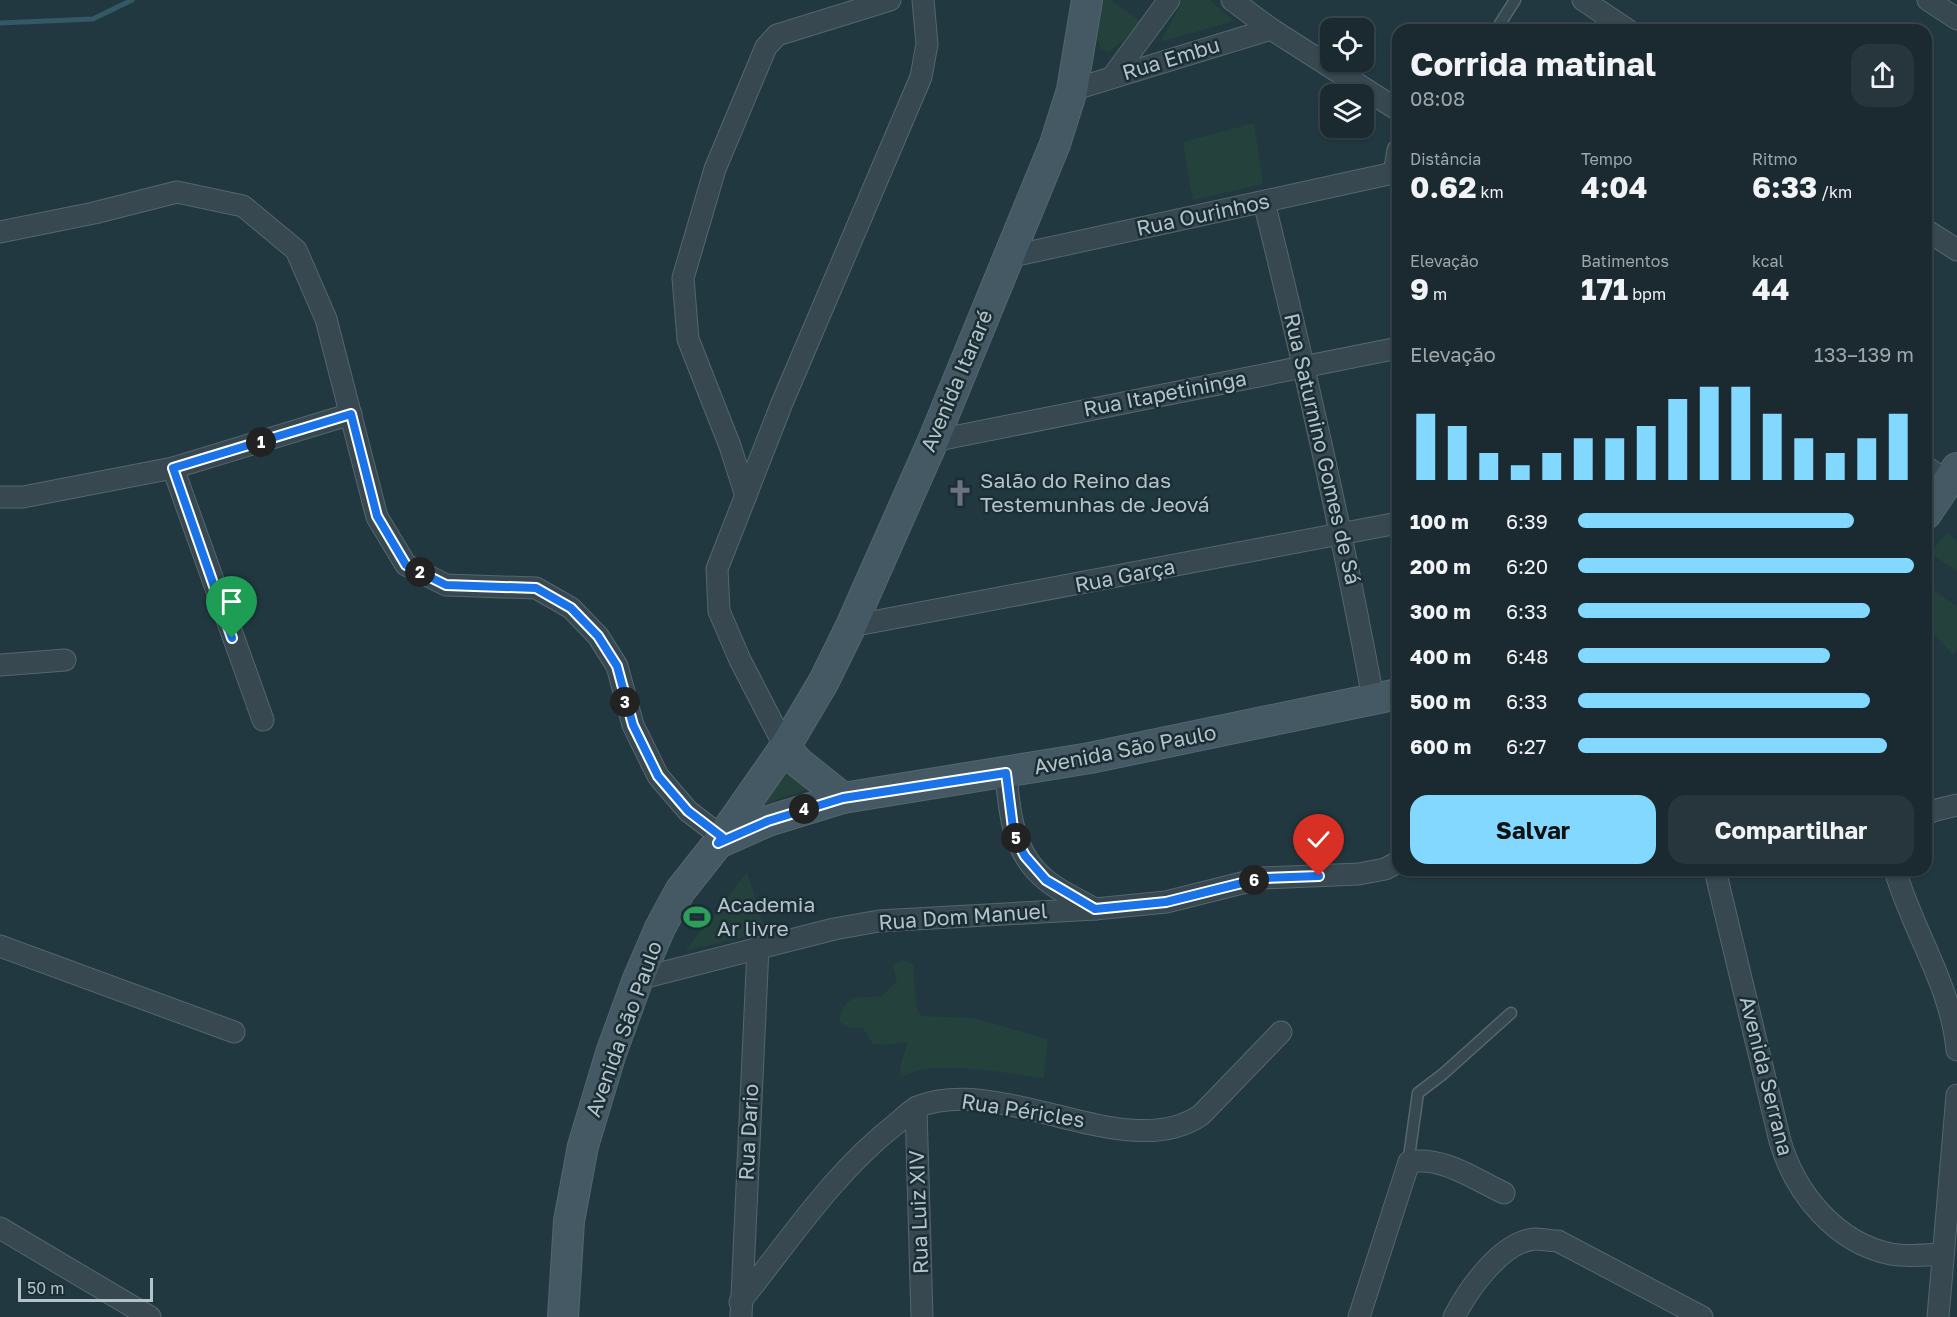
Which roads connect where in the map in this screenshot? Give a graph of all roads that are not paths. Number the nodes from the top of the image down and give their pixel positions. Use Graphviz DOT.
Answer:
graph roads {
  1 [pos="890,0"];
  2 [pos="923,0"];
  3 [pos="1087,0"];
  4 [pos="1169,0"];
  5 [pos="1232,0"];
  6 [pos="1515,0"];
  7 [pos="1583,0"];
  8 [pos="1928,0"];
  9 [pos="1957,19"];
  10 [pos="1500,24"];
  11 [pos="1619,24"];
  12 [pos="1271,29"];
  13 [pos="1113,76"];
  14 [pos="1072,90"];
  15 [pos="1392,106"];
  16 [pos="1392,173"];
  17 [pos="1264,202"];
  18 [pos="0,232"];
  19 [pos="1932,234"];
  20 [pos="1957,250"];
  21 [pos="1008,257"];
  22 [pos="1392,349"];
  23 [pos="1305,368"];
  24 [pos="351,414"];
  25 [pos="933,441"];
  26 [pos="173,468"];
  27 [pos="1944,472"];
  28 [pos="746,496"];
  29 [pos="0,497"];
  30 [pos="1932,500"];
  31 [pos="1392,524"];
  32 [pos="1343,534"];
  33 [pos="851,626"];
  34 [pos="65,660"];
  35 [pos="0,665"];
  36 [pos="1385,696"];
  37 [pos="263,720"];
  38 [pos="785,747"];
  39 [pos="1006,773"];
  40 [pos="843,798"];
  41 [pos="1957,805"];
  42 [pos="1932,811"];
  43 [pos="720,840"];
  44 [pos="1392,865"];
  45 [pos="1716,876"];
  46 [pos="1898,876"];
  47 [pos="1095,909"];
  48 [pos="0,946"];
  49 [pos="758,948"];
  50 [pos="638,979"];
  51 [pos="1511,1013"];
  52 [pos="1955,1022"];
  53 [pos="234,1032"];
  54 [pos="1281,1032"];
  55 [pos="1957,1050"];
  56 [pos="1957,1095"];
  57 [pos="916,1108"];
  58 [pos="1408,1165"];
  59 [pos="1504,1193"];
  60 [pos="0,1228"];
  61 [pos="1946,1263"];
  62 [pos="741,1309"];
  63 [pos="150,1317"];
  64 [pos="563,1317"];
  65 [pos="922,1317"];
  66 [pos="1359,1317"];
  67 [pos="1454,1317"];
  68 [pos="1702,1317"];
  69 [pos="1938,1317"];
  1 -- 28 [label="street"];
  2 -- 28 [label="street"];
  3 -- 14 [label="main road, Avenida Itararé"];
  4 -- 13 [label="street"];
  5 -- 12 [label="street"];
  6 -- 10 [label="lane"];
  7 -- 11 [label="street"];
  8 -- 9 [label="street"];
  12 -- 13 [label="street, Rua Embu"];
  12 -- 15 [label="street"];
  13 -- 14 [label="street, Rua Embu"];
  14 -- 21 [label="main road, Avenida Itararé"];
  16 -- 17 [label="street, Rua Ourinhos"];
  17 -- 21 [label="street, Rua Ourinhos"];
  17 -- 23 [label="street, Rua Saturnino Gomes de Sá"];
  18 -- 24 [label="street"];
  19 -- 20 [label="street"];
  21 -- 25 [label="main road, Avenida Itararé"];
  22 -- 23 [label="street, Rua Itapetininga"];
  23 -- 25 [label="street, Rua Itapetininga"];
  23 -- 32 [label="street, Rua Saturnino Gomes de Sá"];
  24 -- 26 [label="street"];
  24 -- 43 [label="street"];
  25 -- 33 [label="main road, Avenida Itararé"];
  26 -- 29 [label="street"];
  26 -- 37 [label="street"];
  27 -- 30 [label="main road"];
  28 -- 38 [label="street"];
  31 -- 32 [label="street, Rua Garça"];
  32 -- 33 [label="street, Rua Garça"];
  32 -- 36 [label="street, Rua Saturnino Gomes de Sá"];
  33 -- 38 [label="main road, Avenida Itararé"];
  34 -- 35 [label="street"];
  36 -- 39 [label="main road, Avenida São Paulo"];
  38 -- 40 [label="main road"];
  38 -- 43 [label="main road, Avenida Itararé"];
  39 -- 40 [label="main road, Avenida São Paulo"];
  39 -- 47 [label="street"];
  40 -- 43 [label="main road, Avenida São Paulo"];
  41 -- 42 [label="street"];
  43 -- 50 [label="main road, Avenida São Paulo"];
  44 -- 47 [label="street, Rua Dom Manuel"];
  45 -- 61 [label="street, Avenida Serrana"];
  46 -- 52 [label="street"];
  47 -- 49 [label="street, Rua Dom Manuel"];
  48 -- 53 [label="street"];
  49 -- 50 [label="street, Rua Dom Manuel"];
  49 -- 62 [label="street, Rua Dario"];
  50 -- 64 [label="main road, Avenida São Paulo"];
  51 -- 58 [label="lane"];
  52 -- 55 [label="street"];
  54 -- 57 [label="street, Rua Péricles"];
  56 -- 61 [label="street"];
  57 -- 62 [label="street, Rua Péricles"];
  57 -- 65 [label="street, Rua Luiz XIV"];
  58 -- 59 [label="street"];
  58 -- 66 [label="street"];
  60 -- 63 [label="street"];
  61 -- 69 [label="street"];
  67 -- 68 [label="street"];
}
